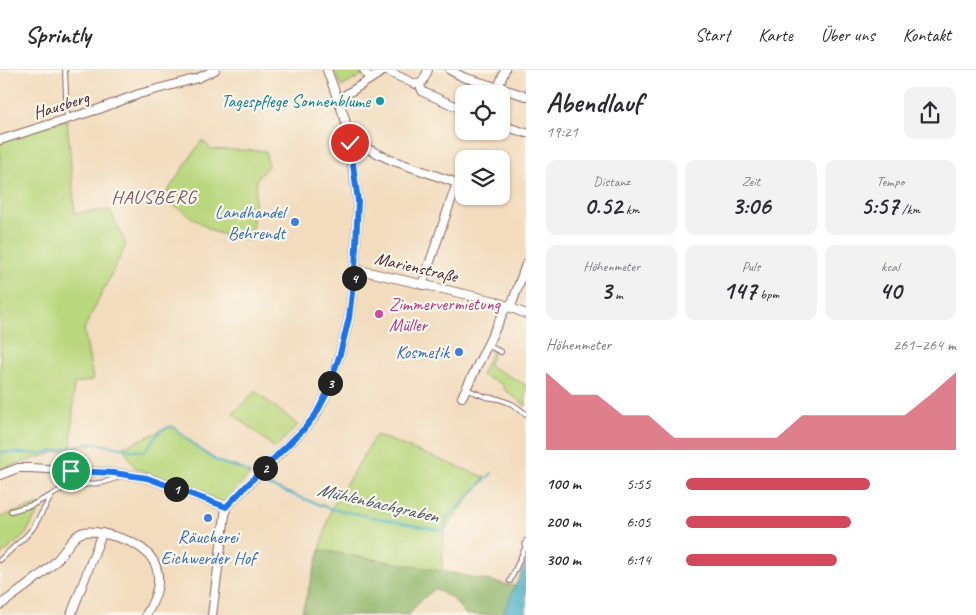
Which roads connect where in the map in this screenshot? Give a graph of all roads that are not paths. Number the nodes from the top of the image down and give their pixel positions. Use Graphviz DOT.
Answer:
graph roads {
  1 [pos="65,70"];
  2 [pos="215,70"];
  3 [pos="328,70"];
  4 [pos="364,70"];
  5 [pos="428,70"];
  6 [pos="450,70"];
  7 [pos="505,70"];
  8 [pos="370,79"];
  9 [pos="419,84"];
  10 [pos="488,85"];
  11 [pos="499,85"];
  12 [pos="510,91"];
  13 [pos="526,96"];
  14 [pos="339,99"];
  15 [pos="455,106"];
  16 [pos="67,119"];
  17 [pos="510,128"];
  18 [pos="526,133"];
  19 [pos="0,140"];
  20 [pos="350,143"];
  21 [pos="526,264"];
  22 [pos="355,269"];
  23 [pos="422,284"];
  24 [pos="508,305"];
  25 [pos="526,314"];
  26 [pos="487,345"];
  27 [pos="501,352"];
  28 [pos="466,389"];
  29 [pos="462,397"];
  30 [pos="526,414"];
  31 [pos="122,474"];
  32 [pos="0,475"];
  33 [pos="52,495"];
  34 [pos="226,507"];
  35 [pos="11,511"];
  36 [pos="102,533"];
  37 [pos="526,541"];
  38 [pos="0,560"];
  39 [pos="510,581"];
  40 [pos="0,606"];
  41 [pos="71,615"];
  42 [pos="146,615"];
  43 [pos="212,615"];
  1 -- 16 [label="lane"];
  2 -- 16 [label="street, Hausberg"];
  3 -- 14 [label="street"];
  4 -- 8 [label="street"];
  5 -- 9 [label="street"];
  6 -- 10 [label="street"];
  7 -- 11 [label="street"];
  8 -- 9 [label="street"];
  8 -- 14 [label="street"];
  9 -- 15 [label="street"];
  12 -- 13 [label="street"];
  14 -- 20 [label="street"];
  16 -- 19 [label="street, Hausberg"];
  17 -- 18 [label="street"];
  20 -- 22 [label="street"];
  20 -- 23 [label="street"];
  21 -- 24 [label="street"];
  22 -- 23 [label="street, Marienstraße"];
  22 -- 34 [label="street"];
  23 -- 24 [label="street, Marienstraße"];
  24 -- 25 [label="street, Marienstraße"];
  24 -- 26 [label="street"];
  26 -- 27 [label="lane"];
  26 -- 28 [label="street"];
  28 -- 29 [label="street"];
  28 -- 30 [label="lane"];
  31 -- 32 [label="street"];
  31 -- 33 [label="lane"];
  31 -- 34 [label="street"];
  33 -- 35 [label="lane"];
  33 -- 38 [label="lane"];
  34 -- 43 [label="street"];
  36 -- 40 [label="street"];
  36 -- 41 [label="street"];
  36 -- 42 [label="street"];
  37 -- 39 [label="lane"];
}
